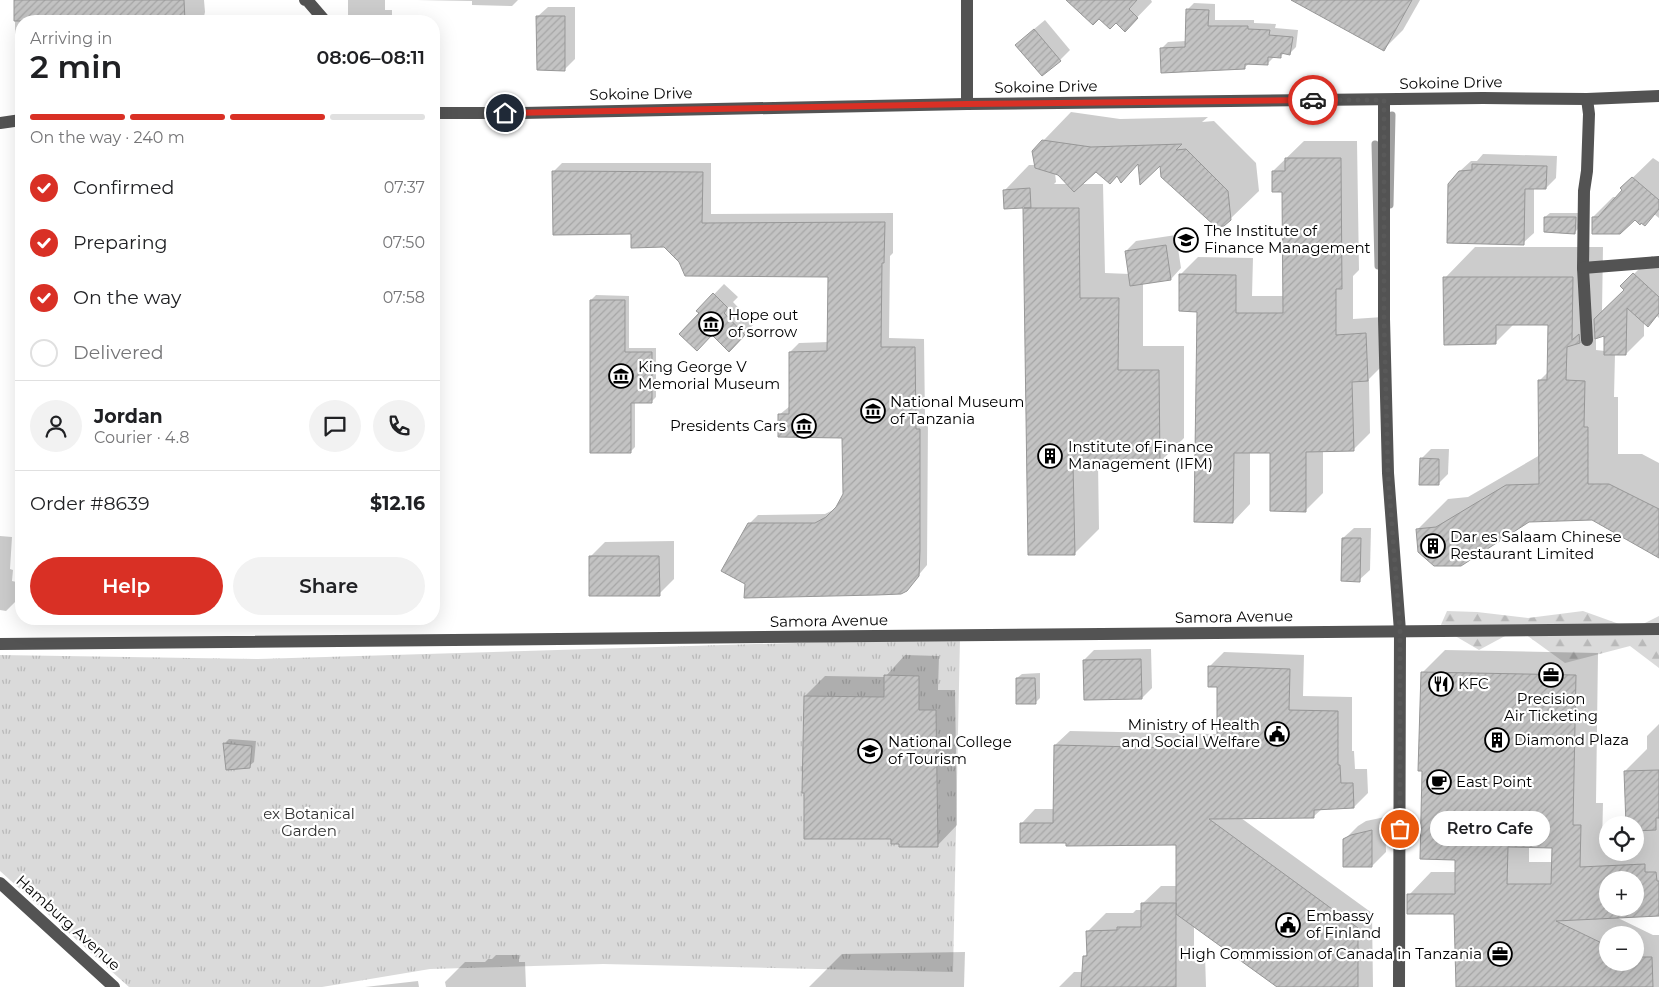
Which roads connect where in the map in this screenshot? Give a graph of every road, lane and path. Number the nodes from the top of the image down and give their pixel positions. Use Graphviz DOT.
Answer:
graph roads {
  1 [pos="305,0"];
  2 [pos="966,0"];
  3 [pos="319,15"];
  4 [pos="1659,96"];
  5 [pos="1586,99"];
  6 [pos="1384,100"];
  7 [pos="966,104"];
  8 [pos="440,114"];
  9 [pos="15,121"];
  10 [pos="0,123"];
  11 [pos="1659,262"];
  12 [pos="1583,268"];
  13 [pos="1588,340"];
  14 [pos="1659,629"];
  15 [pos="1400,631"];
  16 [pos="0,644"];
  17 [pos="0,883"];
  18 [pos="114,987"];
  19 [pos="1399,987"];
  1 -- 3 [label="street"];
  2 -- 7 [label="street"];
  4 -- 5 [label="street, Sokoine Drive"];
  5 -- 6 [label="street, Sokoine Drive"];
  5 -- 12 [label="street"];
  6 -- 7 [label="street, Sokoine Drive"];
  6 -- 15 [label="street"];
  7 -- 8 [label="street, Sokoine Drive"];
  9 -- 10 [label="street"];
  11 -- 12 [label="street"];
  12 -- 13 [label="street"];
  14 -- 15 [label="street, Samora Avenue"];
  15 -- 16 [label="street, Samora Avenue"];
  15 -- 19 [label="street"];
  17 -- 18 [label="street, Hamburg Avenue"];
}
